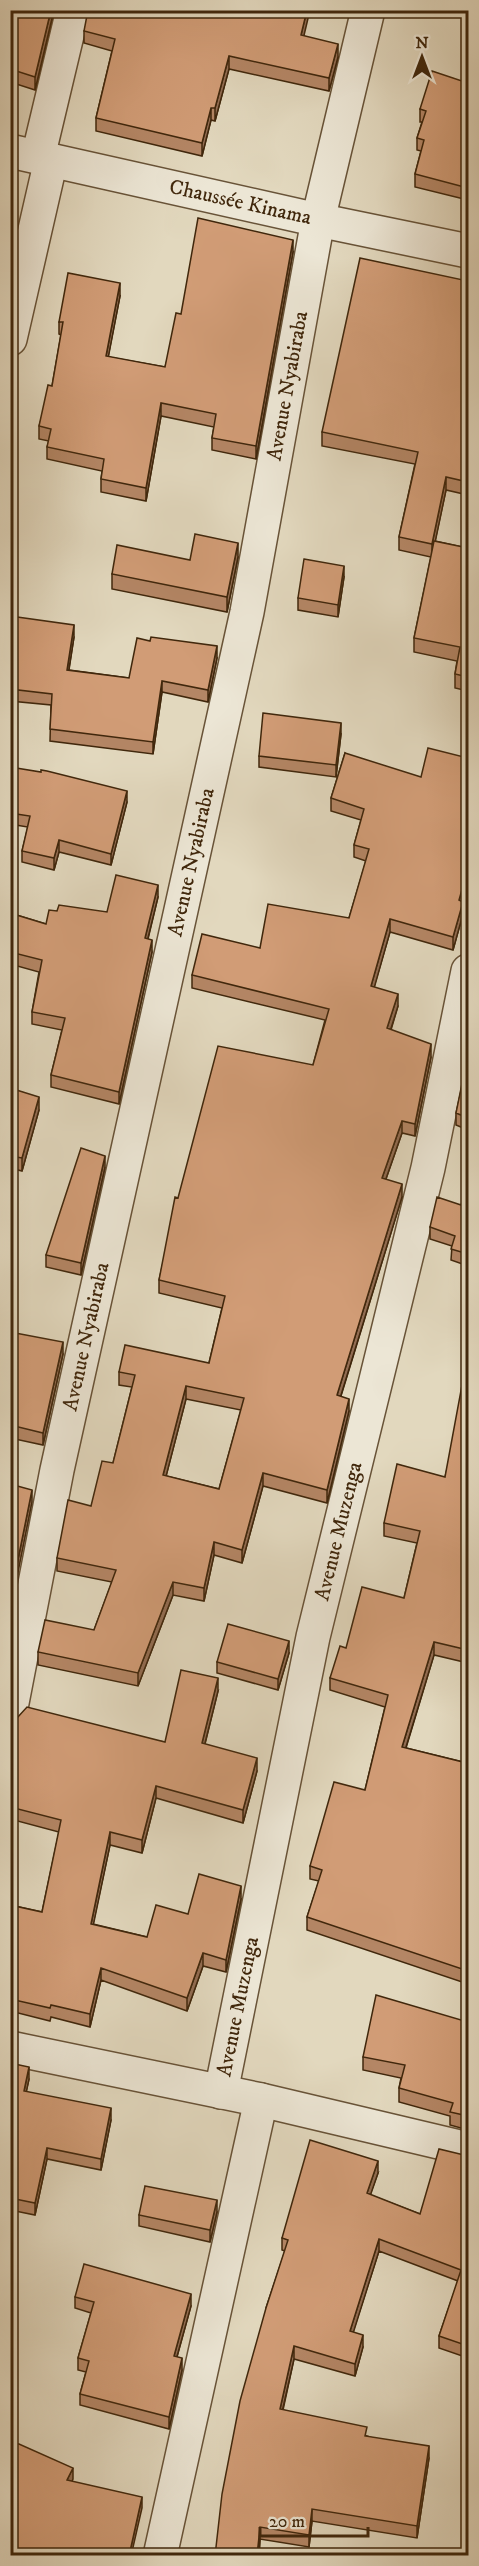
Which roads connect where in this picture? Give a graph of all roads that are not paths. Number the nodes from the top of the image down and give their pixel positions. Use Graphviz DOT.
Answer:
graph roads {
  1 [pos="73,10"];
  2 [pos="368,10"];
  3 [pos="33,156"];
  4 [pos="318,220"];
  5 [pos="468,251"];
  6 [pos="10,339"];
  7 [pos="468,971"];
  8 [pos="10,1713"];
  9 [pos="10,2048"];
  10 [pos="221,2092"];
  11 [pos="261,2100"];
  12 [pos="468,2149"];
  13 [pos="160,2556"];
  1 -- 3 [label="street"];
  2 -- 4 [label="street, Avenue Nyabiraba"];
  3 -- 4 [label="street, Chaussée Kinama"];
  3 -- 6 [label="street"];
  4 -- 5 [label="street, Chaussée Kinama"];
  4 -- 8 [label="street, Avenue Nyabiraba"];
  7 -- 10 [label="street, Avenue Muzenga"];
  9 -- 10 [label="street"];
  10 -- 11 [label="street"];
  11 -- 12 [label="street"];
  11 -- 13 [label="street"];
}
